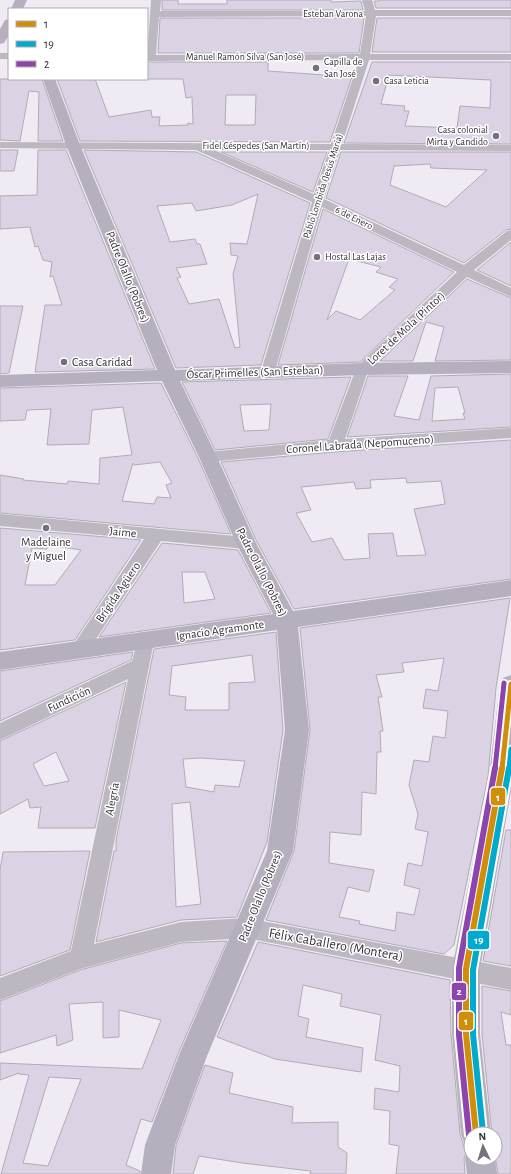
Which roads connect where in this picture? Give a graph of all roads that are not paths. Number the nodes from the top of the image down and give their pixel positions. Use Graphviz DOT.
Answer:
graph roads {
  1 [pos="156,0"];
  2 [pos="367,0"];
  3 [pos="511,13"];
  4 [pos="154,14"];
  5 [pos="371,14"];
  6 [pos="8,25"];
  7 [pos="0,40"];
  8 [pos="365,57"];
  9 [pos="511,57"];
  10 [pos="149,58"];
  11 [pos="49,80"];
  12 [pos="0,145"];
  13 [pos="73,145"];
  14 [pos="196,145"];
  15 [pos="335,146"];
  16 [pos="511,148"];
  17 [pos="318,200"];
  18 [pos="509,237"];
  19 [pos="465,271"];
  20 [pos="511,293"];
  21 [pos="511,367"];
  22 [pos="362,369"];
  23 [pos="268,371"];
  24 [pos="168,375"];
  25 [pos="0,381"];
  26 [pos="511,433"];
  27 [pos="335,445"];
  28 [pos="208,457"];
  29 [pos="0,520"];
  30 [pos="156,535"];
  31 [pos="246,543"];
  32 [pos="511,588"];
  33 [pos="287,620"];
  34 [pos="145,641"];
  35 [pos="80,649"];
  36 [pos="0,661"];
  37 [pos="139,666"];
  38 [pos="511,684"];
  39 [pos="0,732"];
  40 [pos="246,928"];
  41 [pos="80,958"];
  42 [pos="466,969"];
  43 [pos="511,979"];
  44 [pos="0,989"];
  45 [pos="475,1126"];
  46 [pos="156,1174"];
  1 -- 4 [label="street"];
  2 -- 5 [label="street, Pablo Lombida (Jesús María)"];
  3 -- 5 [label="street, Esteban Varona"];
  4 -- 5 [label="street, Esteban Varona"];
  4 -- 10 [label="street"];
  5 -- 8 [label="street, Pablo Lombida (Jesús María)"];
  6 -- 7 [label="main road"];
  8 -- 9 [label="street, Manuel Ramón Silva (San José)"];
  8 -- 10 [label="street, Manuel Ramón Silva (San José)"];
  8 -- 15 [label="street, Pablo Lombida (Jesús María)"];
  11 -- 13 [label="main road, Padre Olallo (Pobres)"];
  12 -- 13 [label="street, Fidel Céspedes (San Martín)"];
  13 -- 14 [label="street, Fidel Céspedes (San Martín)"];
  13 -- 24 [label="main road, Padre Olallo (Pobres)"];
  14 -- 15 [label="street, Fidel Céspedes (San Martín)"];
  14 -- 17 [label="street, 6 de Enero"];
  15 -- 16 [label="street, Fidel Céspedes (San Martín)"];
  15 -- 17 [label="street, Pablo Lombida (Jesús María)"];
  17 -- 19 [label="street, 6 de Enero"];
  17 -- 23 [label="street, Pablo Lombida (Jesús María)"];
  18 -- 19 [label="street, Loret de Mola (Pintor)"];
  19 -- 20 [label="street, 6 de Enero"];
  19 -- 22 [label="street, Loret de Mola (Pintor)"];
  21 -- 22 [label="main road, Óscar Primelles (San Esteban)"];
  22 -- 23 [label="main road, Óscar Primelles (San Esteban)"];
  22 -- 27 [label="street, Loret de Mola (Pintor)"];
  23 -- 24 [label="main road, Óscar Primelles (San Esteban)"];
  24 -- 25 [label="main road, Óscar Primelles (San Esteban)"];
  24 -- 28 [label="main road, Padre Olallo (Pobres)"];
  26 -- 27 [label="street, Coronel Labrada (Nepomuceno)"];
  27 -- 28 [label="street, Coronel Labrada (Nepomuceno)"];
  28 -- 31 [label="main road, Padre Olallo (Pobres)"];
  29 -- 30 [label="street, Jaime"];
  30 -- 31 [label="street, Jaime"];
  30 -- 35 [label="street, Brígida Agüero"];
  31 -- 33 [label="main road, Padre Olallo (Pobres)"];
  32 -- 33 [label="main road, Ignacio Agramonte"];
  33 -- 34 [label="main road, Ignacio Agramonte"];
  33 -- 40 [label="main road, Padre Olallo (Pobres)"];
  34 -- 35 [label="main road, Ignacio Agramonte"];
  34 -- 37 [label="street, Alegría"];
  35 -- 36 [label="main road, Ignacio Agramonte"];
  37 -- 39 [label="street, Fundición"];
  37 -- 41 [label="street, Alegría"];
  38 -- 42 [label="main road"];
  40 -- 41 [label="street, Félix Caballero (Montera)"];
  40 -- 42 [label="street, Félix Caballero (Montera)"];
  40 -- 46 [label="main road, Padre Olallo (Pobres)"];
  41 -- 44 [label="street, Félix Caballero (Montera)"];
  42 -- 43 [label="street, Félix Caballero (Montera)"];
  42 -- 45 [label="main road"];
}
